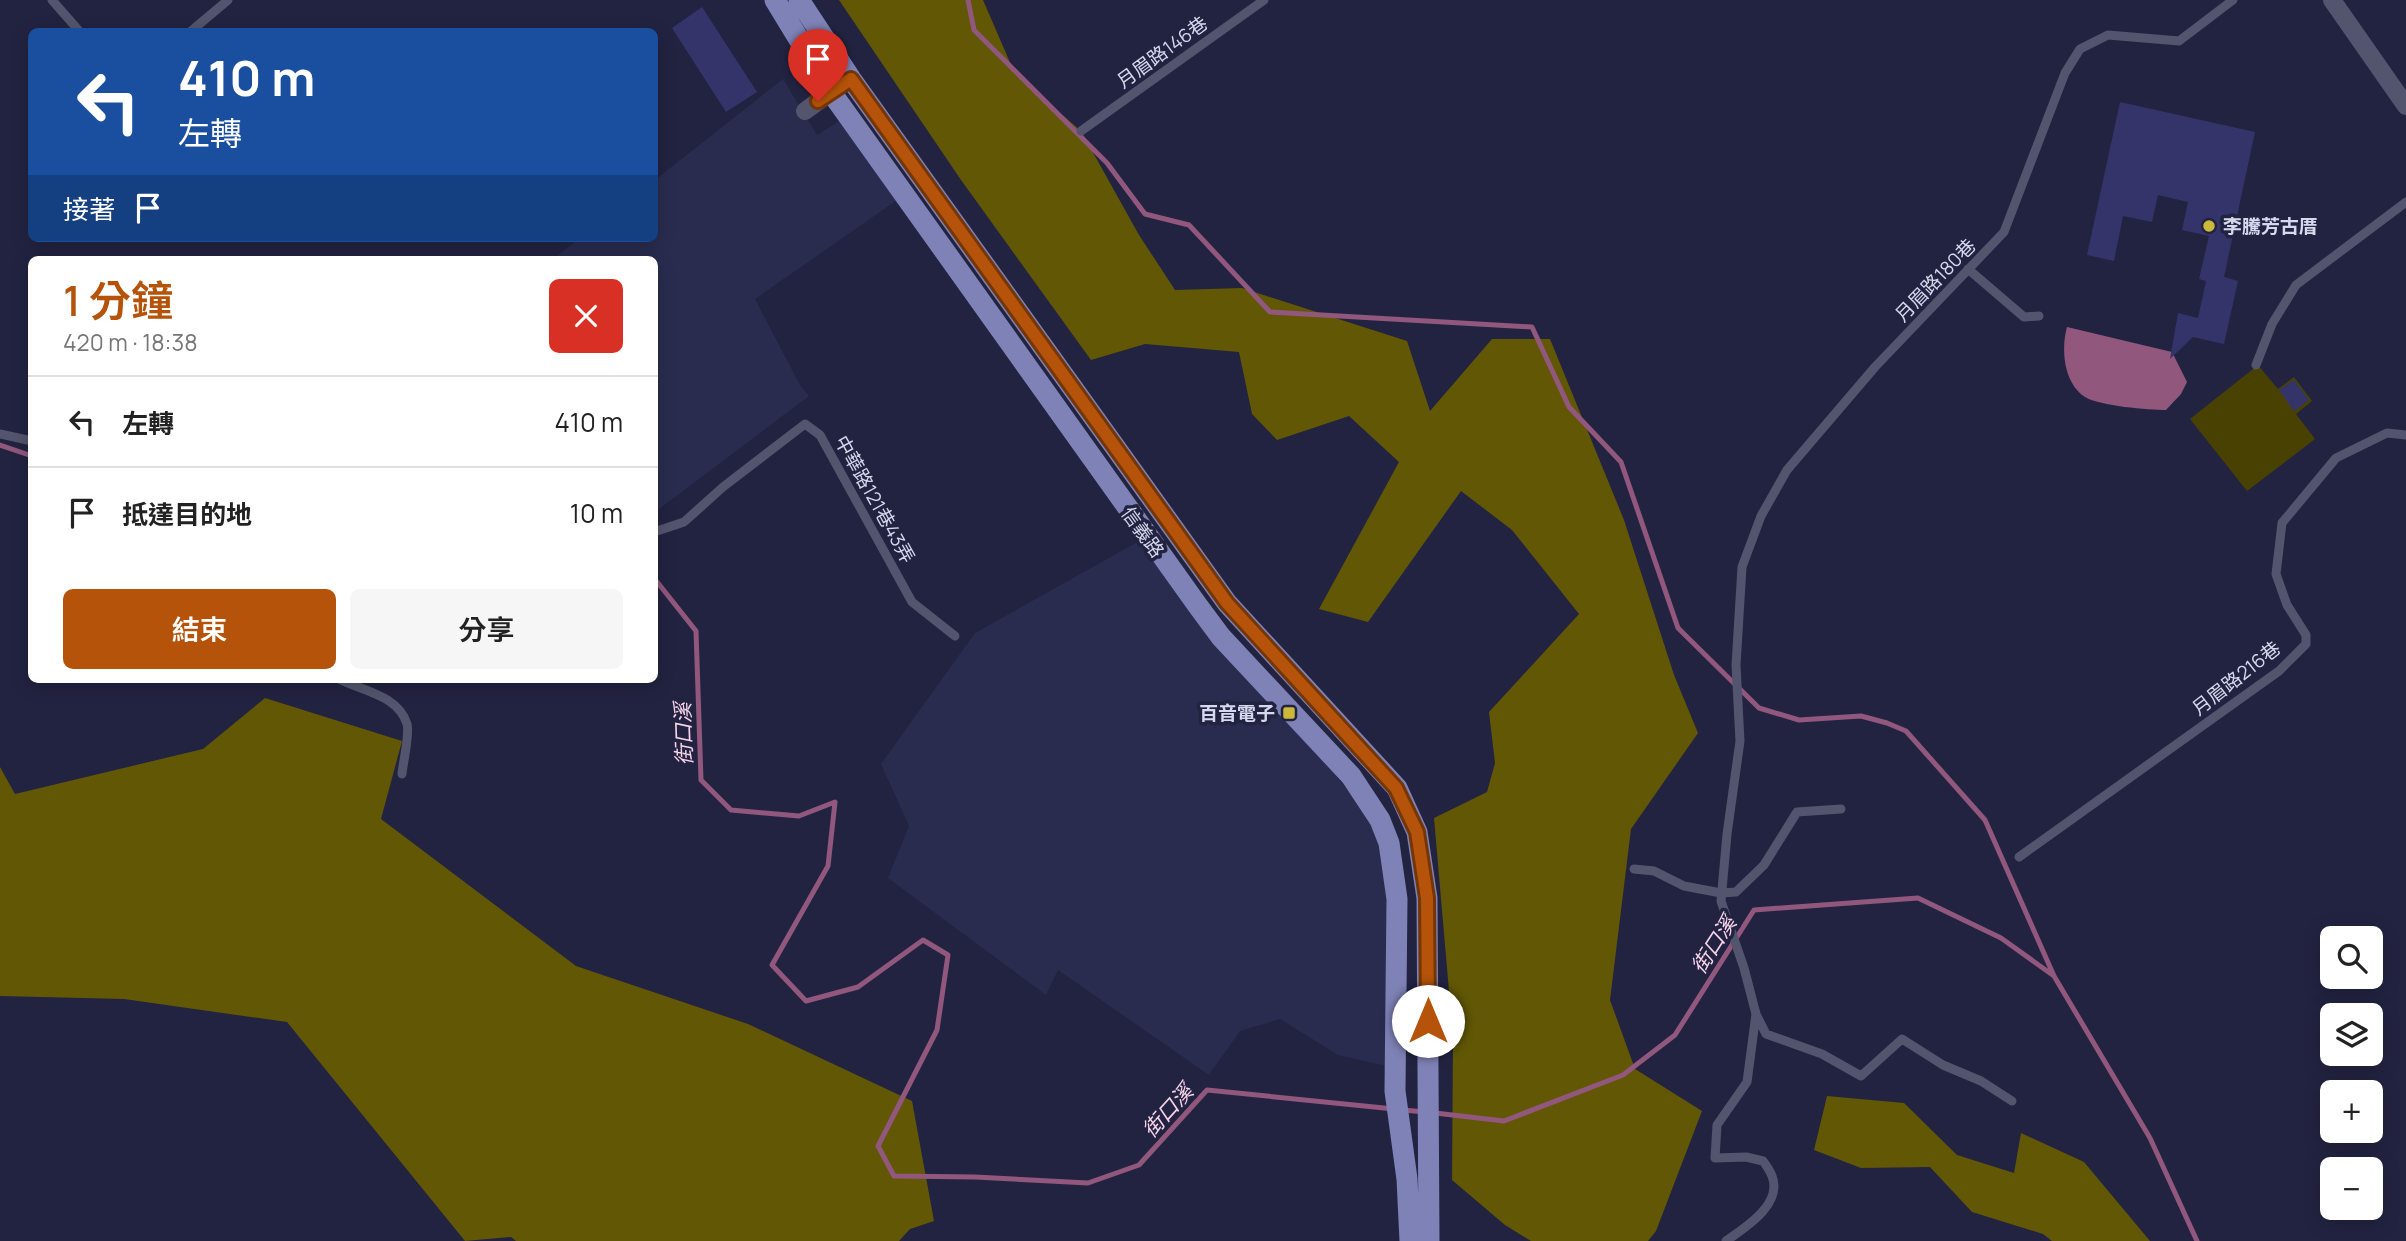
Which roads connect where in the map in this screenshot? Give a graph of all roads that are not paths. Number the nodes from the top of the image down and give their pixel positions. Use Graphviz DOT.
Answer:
graph roads {
  1 [pos="53,0"];
  2 [pos="228,0"];
  3 [pos="775,0"];
  4 [pos="799,0"];
  5 [pos="1264,0"];
  6 [pos="2233,0"];
  7 [pos="2332,0"];
  8 [pos="77,28"];
  9 [pos="195,28"];
  10 [pos="851,79"];
  11 [pos="831,92"];
  12 [pos="2406,106"];
  13 [pos="805,111"];
  14 [pos="1082,131"];
  15 [pos="2406,202"];
  16 [pos="1968,269"];
  17 [pos="2039,316"];
  18 [pos="2256,365"];
  19 [pos="0,434"];
  20 [pos="2406,435"];
  21 [pos="28,440"];
  22 [pos="658,532"];
  23 [pos="1250,628"];
  24 [pos="955,636"];
  25 [pos="1221,637"];
  26 [pos="349,683"];
  27 [pos="402,774"];
  28 [pos="1841,809"];
  29 [pos="2019,857"];
  30 [pos="1634,869"];
  31 [pos="1721,893"];
  32 [pos="1756,1014"];
  33 [pos="2012,1101"];
  34 [pos="1410,1241"];
  35 [pos="1429,1241"];
  36 [pos="1726,1241"];
  1 -- 8 [label="lane"];
  2 -- 9 [label="lane"];
  3 -- 11 [label="main road, 信義路"];
  4 -- 10 [label="main road, 信義路"];
  5 -- 14 [label="lane, 月眉路146巷"];
  6 -- 16 [label="lane, 月眉路180巷"];
  7 -- 12 [label="street"];
  10 -- 11 [label="street"];
  10 -- 23 [label="main road, 信義路"];
  11 -- 13 [label="street"];
  11 -- 25 [label="main road, 信義路"];
  15 -- 18 [label="lane"];
  16 -- 17 [label="lane"];
  16 -- 31 [label="lane, 月眉路180巷"];
  19 -- 21 [label="lane"];
  20 -- 29 [label="lane, 月眉路216巷"];
  22 -- 24 [label="lane, 中華路121巷43弄"];
  23 -- 25 [label="main road"];
  23 -- 35 [label="main road, 信義路"];
  25 -- 34 [label="main road, 信義路"];
  26 -- 27 [label="lane"];
  28 -- 31 [label="lane"];
  30 -- 31 [label="lane"];
  31 -- 32 [label="lane"];
  32 -- 33 [label="lane"];
  32 -- 36 [label="lane"];
}
